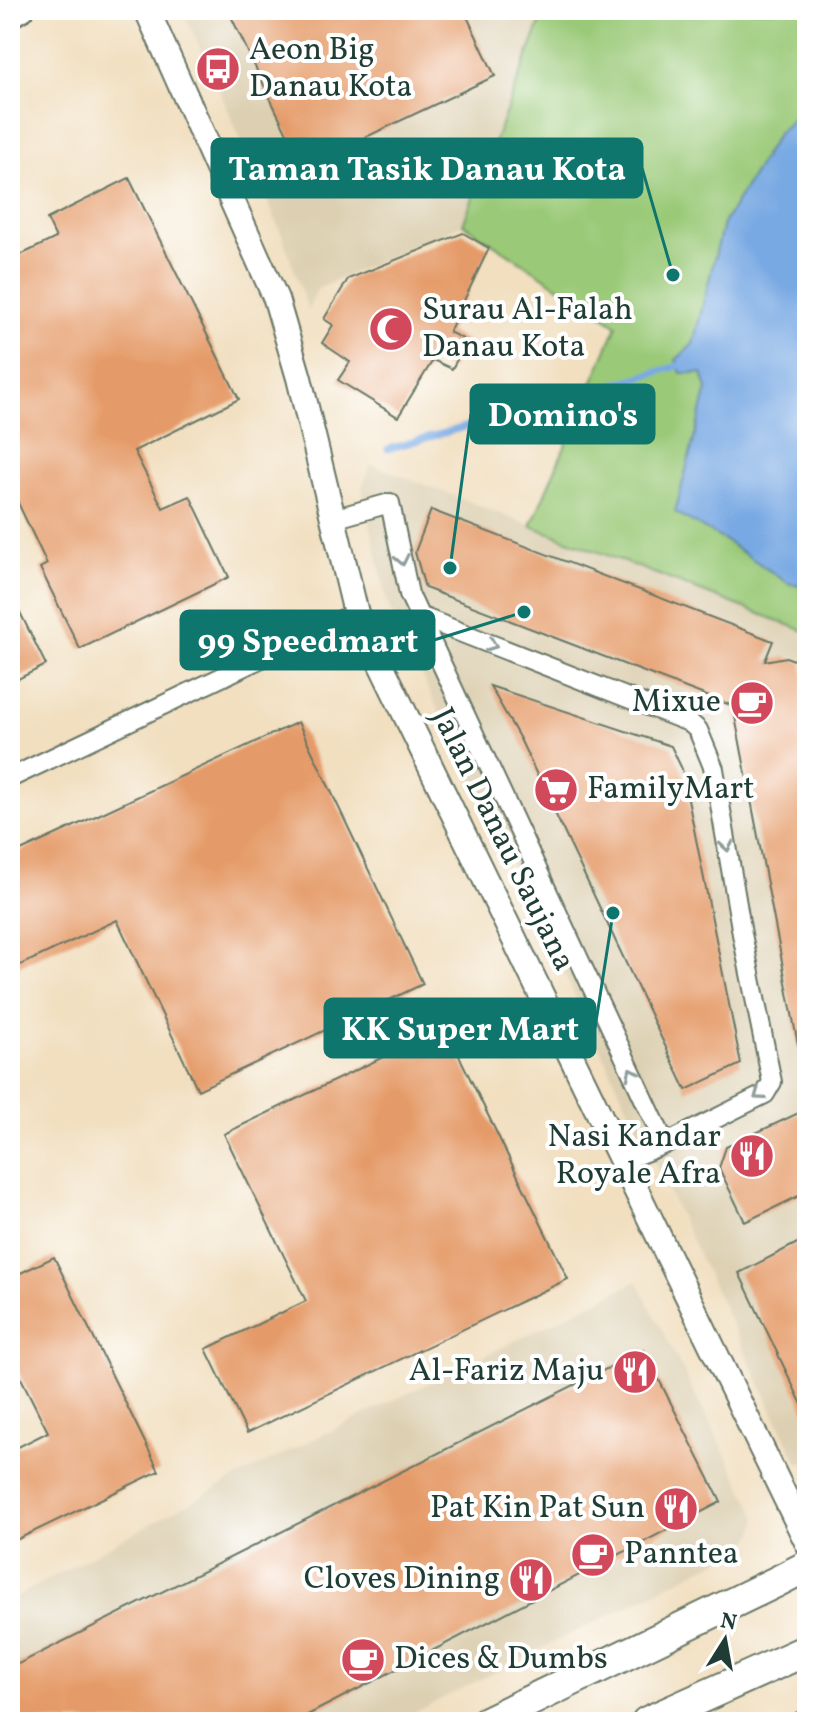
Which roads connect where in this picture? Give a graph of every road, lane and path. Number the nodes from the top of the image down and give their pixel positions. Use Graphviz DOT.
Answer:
graph roads {
  1 [pos="25,10"];
  2 [pos="147,10"];
  3 [pos="10,19"];
  4 [pos="333,519"];
  5 [pos="356,613"];
  6 [pos="419,616"];
  7 [pos="10,778"];
  8 [pos="665,1144"];
  9 [pos="622,1161"];
  10 [pos="807,1542"];
  11 [pos="807,1566"];
  12 [pos="807,1587"];
  13 [pos="807,1650"];
  14 [pos="807,1718"];
  15 [pos="486,1722"];
  16 [pos="529,1722"];
  17 [pos="647,1722"];
  18 [pos="800,1722"];
  1 -- 3 [label="street"];
  2 -- 4 [label="street, Jalan Danau Saujana"];
  4 -- 5 [label="street, Jalan Danau Saujana"];
  4 -- 6 [label="street, one-way"];
  5 -- 7 [label="street"];
  5 -- 9 [label="street, Jalan Danau Saujana"];
  8 -- 6 [label="street, one-way"];
  6 -- 8 [label="street, one-way"];
  8 -- 9 [label="street"];
  9 -- 10 [label="street, Jalan Danau Saujana"];
  11 -- 15 [label="main road"];
  12 -- 16 [label="main road"];
  13 -- 17 [label="main road"];
  14 -- 18 [label="street"];
}
